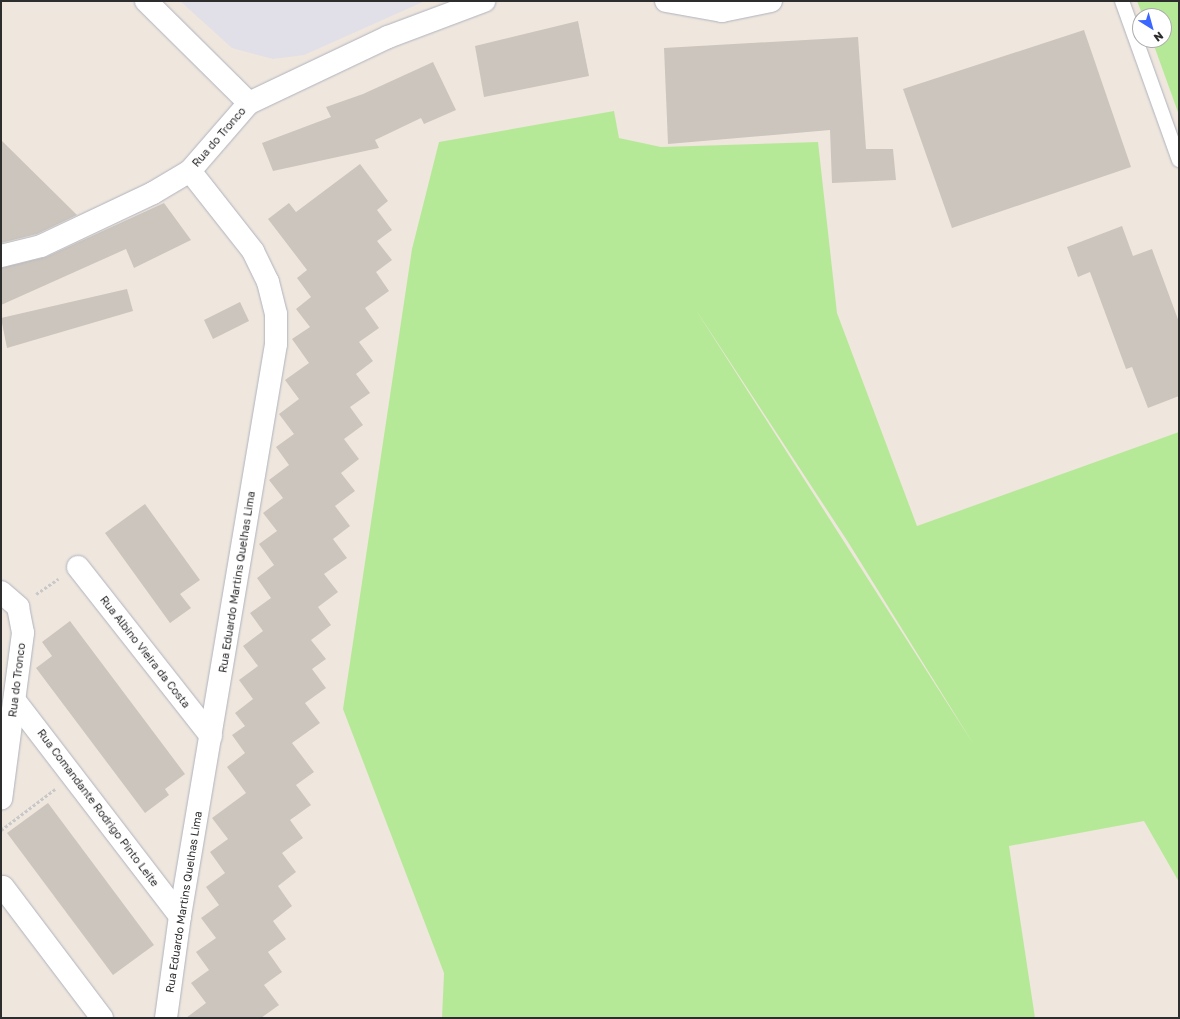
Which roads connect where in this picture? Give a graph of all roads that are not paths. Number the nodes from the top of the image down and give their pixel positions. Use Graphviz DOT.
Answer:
graph roads {
  1 [pos="146,1"];
  2 [pos="484,1"];
  3 [pos="666,1"];
  4 [pos="771,1"];
  5 [pos="1122,1"];
  6 [pos="249,103"];
  7 [pos="1179,160"];
  8 [pos="190,171"];
  9 [pos="1,256"];
  10 [pos="78,567"];
  11 [pos="1,592"];
  12 [pos="15,701"];
  13 [pos="211,736"];
  14 [pos="1,799"];
  15 [pos="3,887"];
  16 [pos="180,916"];
  17 [pos="102,1018"];
  18 [pos="166,1018"];
  1 -- 6 [label="street"];
  2 -- 6 [label="street, Rua do Tronco"];
  3 -- 4 [label="street"];
  5 -- 7 [label="lane"];
  6 -- 8 [label="street, Rua do Tronco"];
  8 -- 9 [label="street, Rua do Tronco"];
  8 -- 13 [label="street, Rua Eduardo Martins Quelhas Lima"];
  10 -- 13 [label="street, Rua Albino Vieira da Costa"];
  11 -- 12 [label="street, Rua do Tronco"];
  12 -- 14 [label="street, Rua do Tronco"];
  12 -- 16 [label="street, Rua Comandante Rodrigo Pinto Leite"];
  13 -- 16 [label="street, Rua Eduardo Martins Quelhas Lima"];
  15 -- 17 [label="street"];
  16 -- 18 [label="street, Rua Eduardo Martins Quelhas Lima"];
}
